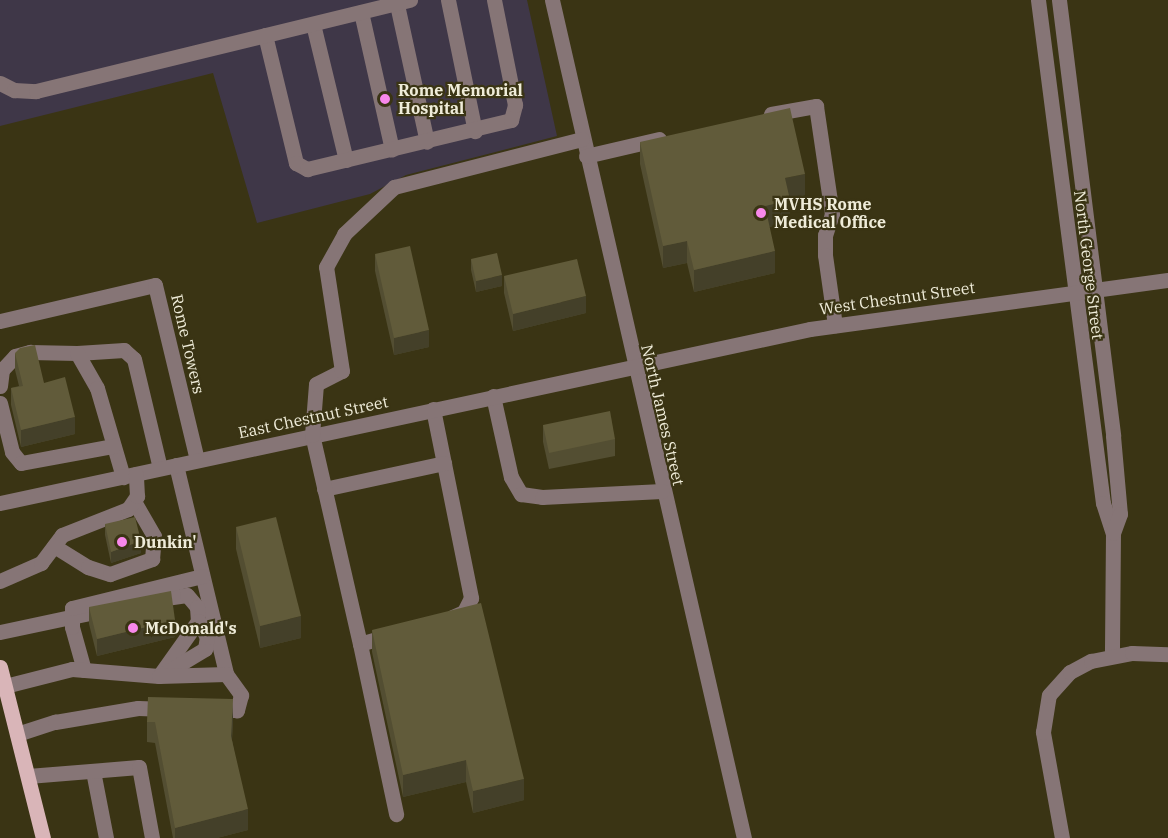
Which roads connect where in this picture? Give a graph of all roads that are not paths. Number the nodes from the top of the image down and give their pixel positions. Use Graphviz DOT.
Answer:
graph roads {
  1 [pos="448,0"];
  2 [pos="494,0"];
  3 [pos="552,0"];
  4 [pos="1038,0"];
  5 [pos="1059,0"];
  6 [pos="400,1"];
  7 [pos="361,12"];
  8 [pos="313,24"];
  9 [pos="265,35"];
  10 [pos="0,82"];
  11 [pos="759,116"];
  12 [pos="475,131"];
  13 [pos="679,135"];
  14 [pos="582,139"];
  15 [pos="427,142"];
  16 [pos="392,150"];
  17 [pos="586,156"];
  18 [pos="346,160"];
  19 [pos="1168,280"];
  20 [pos="1095,289"];
  21 [pos="1073,291"];
  22 [pos="0,321"];
  23 [pos="835,325"];
  24 [pos="77,353"];
  25 [pos="633,364"];
  26 [pos="0,386"];
  27 [pos="493,396"];
  28 [pos="0,403"];
  29 [pos="433,409"];
  30 [pos="312,435"];
  31 [pos="112,446"];
  32 [pos="197,460"];
  33 [pos="444,463"];
  34 [pos="168,467"];
  35 [pos="129,475"];
  36 [pos="324,489"];
  37 [pos="662,491"];
  38 [pos="0,503"];
  39 [pos="135,503"];
  40 [pos="1113,533"];
  41 [pos="54,546"];
  42 [pos="202,576"];
  43 [pos="0,581"];
  44 [pos="70,618"];
  45 [pos="198,621"];
  46 [pos="432,623"];
  47 [pos="411,629"];
  48 [pos="0,632"];
  49 [pos="360,644"];
  50 [pos="1168,654"];
  51 [pos="1112,656"];
  52 [pos="0,667"];
  53 [pos="84,670"];
  54 [pos="226,674"];
  55 [pos="159,676"];
  56 [pos="5,686"];
  57 [pos="182,709"];
  58 [pos="204,710"];
  59 [pos="17,734"];
  60 [pos="93,771"];
  61 [pos="28,776"];
  62 [pos="396,814"];
  63 [pos="101,837"];
  64 [pos="43,838"];
  65 [pos="152,838"];
  66 [pos="744,838"];
  67 [pos="1062,838"];
  1 -- 12 [label="street"];
  2 -- 12 [label="street"];
  3 -- 14 [label="street, North James Street"];
  4 -- 21 [label="street, North George Street"];
  5 -- 20 [label="street, North George Street"];
  6 -- 7 [label="street"];
  6 -- 15 [label="street"];
  7 -- 8 [label="street"];
  7 -- 16 [label="street"];
  8 -- 9 [label="street"];
  8 -- 18 [label="street"];
  9 -- 10 [label="street"];
  9 -- 18 [label="street"];
  11 -- 23 [label="street"];
  12 -- 15 [label="street"];
  13 -- 17 [label="street"];
  14 -- 17 [label="street, North James Street"];
  14 -- 30 [label="street"];
  15 -- 16 [label="street"];
  16 -- 18 [label="street"];
  17 -- 25 [label="street, North James Street"];
  19 -- 20 [label="street, West Chestnut Street"];
  20 -- 21 [label="street, West Chestnut Street"];
  20 -- 40 [label="street, North George Street"];
  21 -- 23 [label="street, West Chestnut Street"];
  21 -- 40 [label="street, North George Street"];
  22 -- 32 [label="street, Rome Towers"];
  23 -- 25 [label="street, West Chestnut Street"];
  24 -- 26 [label="street"];
  24 -- 31 [label="street"];
  24 -- 34 [label="street"];
  25 -- 27 [label="street, East Chestnut Street"];
  25 -- 37 [label="street, North James Street"];
  27 -- 29 [label="street, East Chestnut Street"];
  27 -- 37 [label="street"];
  28 -- 31 [label="street"];
  29 -- 30 [label="street, East Chestnut Street"];
  29 -- 33 [label="street"];
  30 -- 32 [label="street, East Chestnut Street"];
  30 -- 36 [label="street"];
  31 -- 35 [label="street"];
  32 -- 34 [label="street, East Chestnut Street"];
  33 -- 36 [label="street"];
  33 -- 46 [label="street"];
  34 -- 35 [label="street, East Chestnut Street"];
  34 -- 42 [label="street"];
  35 -- 38 [label="street, East Chestnut Street"];
  35 -- 39 [label="street"];
  36 -- 49 [label="street"];
  37 -- 66 [label="street, North James Street"];
  39 -- 41 [label="street"];
  39 -- 41 [label="street"];
  40 -- 51 [label="street, North George Street"];
  41 -- 43 [label="street"];
  42 -- 44 [label="street"];
  42 -- 54 [label="street"];
  44 -- 45 [label="street"];
  44 -- 48 [label="street"];
  44 -- 53 [label="street"];
  45 -- 55 [label="street"];
  45 -- 55 [label="street"];
  47 -- 49 [label="street"];
  49 -- 62 [label="street"];
  50 -- 51 [label="street"];
  51 -- 67 [label="street"];
  52 -- 56 [label="main road"];
  53 -- 55 [label="street"];
  53 -- 56 [label="street"];
  54 -- 55 [label="street"];
  54 -- 58 [label="street"];
  56 -- 59 [label="main road"];
  57 -- 59 [label="street"];
  59 -- 61 [label="main road"];
  60 -- 61 [label="street"];
  60 -- 63 [label="street"];
  60 -- 65 [label="street"];
  61 -- 64 [label="main road"];
}
